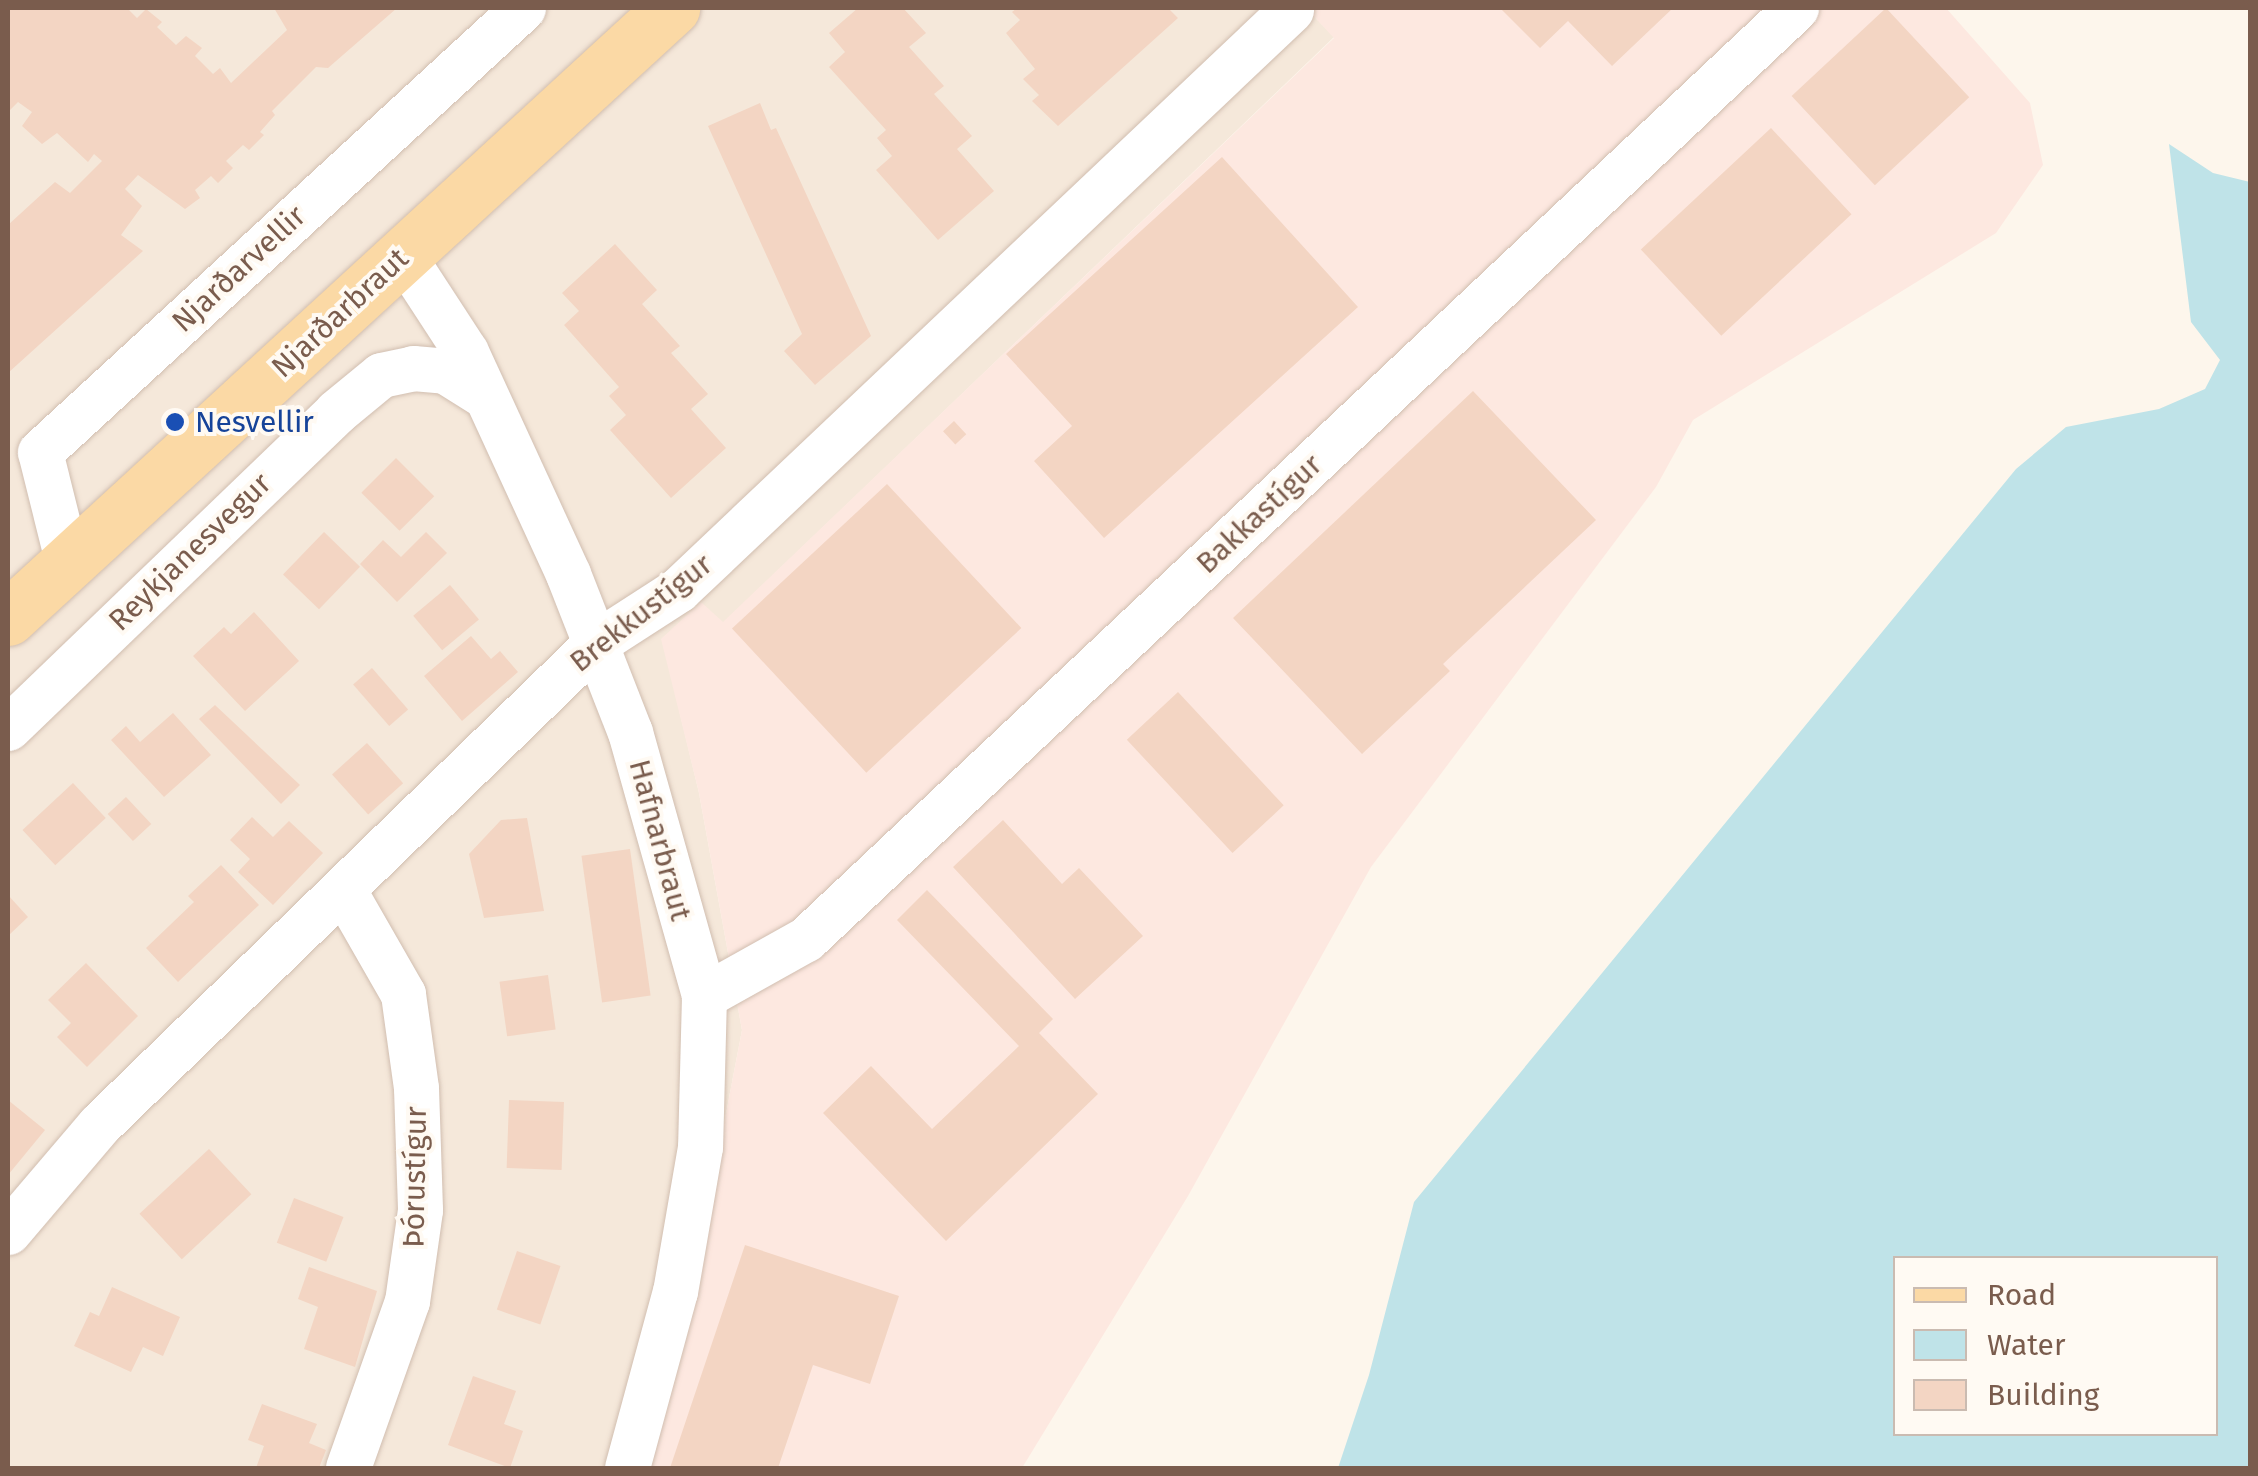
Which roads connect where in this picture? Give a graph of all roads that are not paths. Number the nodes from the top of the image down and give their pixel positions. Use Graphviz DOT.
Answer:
graph roads {
  1 [pos="523,8"];
  2 [pos="672,8"];
  3 [pos="1796,8"];
  4 [pos="1291,10"];
  5 [pos="402,254"];
  6 [pos="486,396"];
  7 [pos="68,564"];
  8 [pos="8,618"];
  9 [pos="596,643"];
  10 [pos="8,728"];
  11 [pos="344,891"];
  12 [pos="704,996"];
  13 [pos="8,1232"];
  14 [pos="348,1468"];
  15 [pos="627,1468"];
  1 -- 7 [label="street, Njarðarvellir"];
  2 -- 5 [label="main road, Njarðarbraut"];
  3 -- 12 [label="street, Bakkastígur"];
  4 -- 9 [label="street, Brekkustígur"];
  5 -- 6 [label="street, Hafnarbraut"];
  5 -- 7 [label="main road, Njarðarbraut"];
  6 -- 9 [label="street, Hafnarbraut"];
  6 -- 10 [label="street, Reykjanesvegur"];
  7 -- 8 [label="main road, Njarðarbraut"];
  9 -- 11 [label="street, Brekkustígur"];
  9 -- 12 [label="street, Hafnarbraut"];
  11 -- 13 [label="street, Brekkustígur"];
  11 -- 14 [label="street, Þórustígur"];
  12 -- 15 [label="street, Hafnarbraut"];
}
